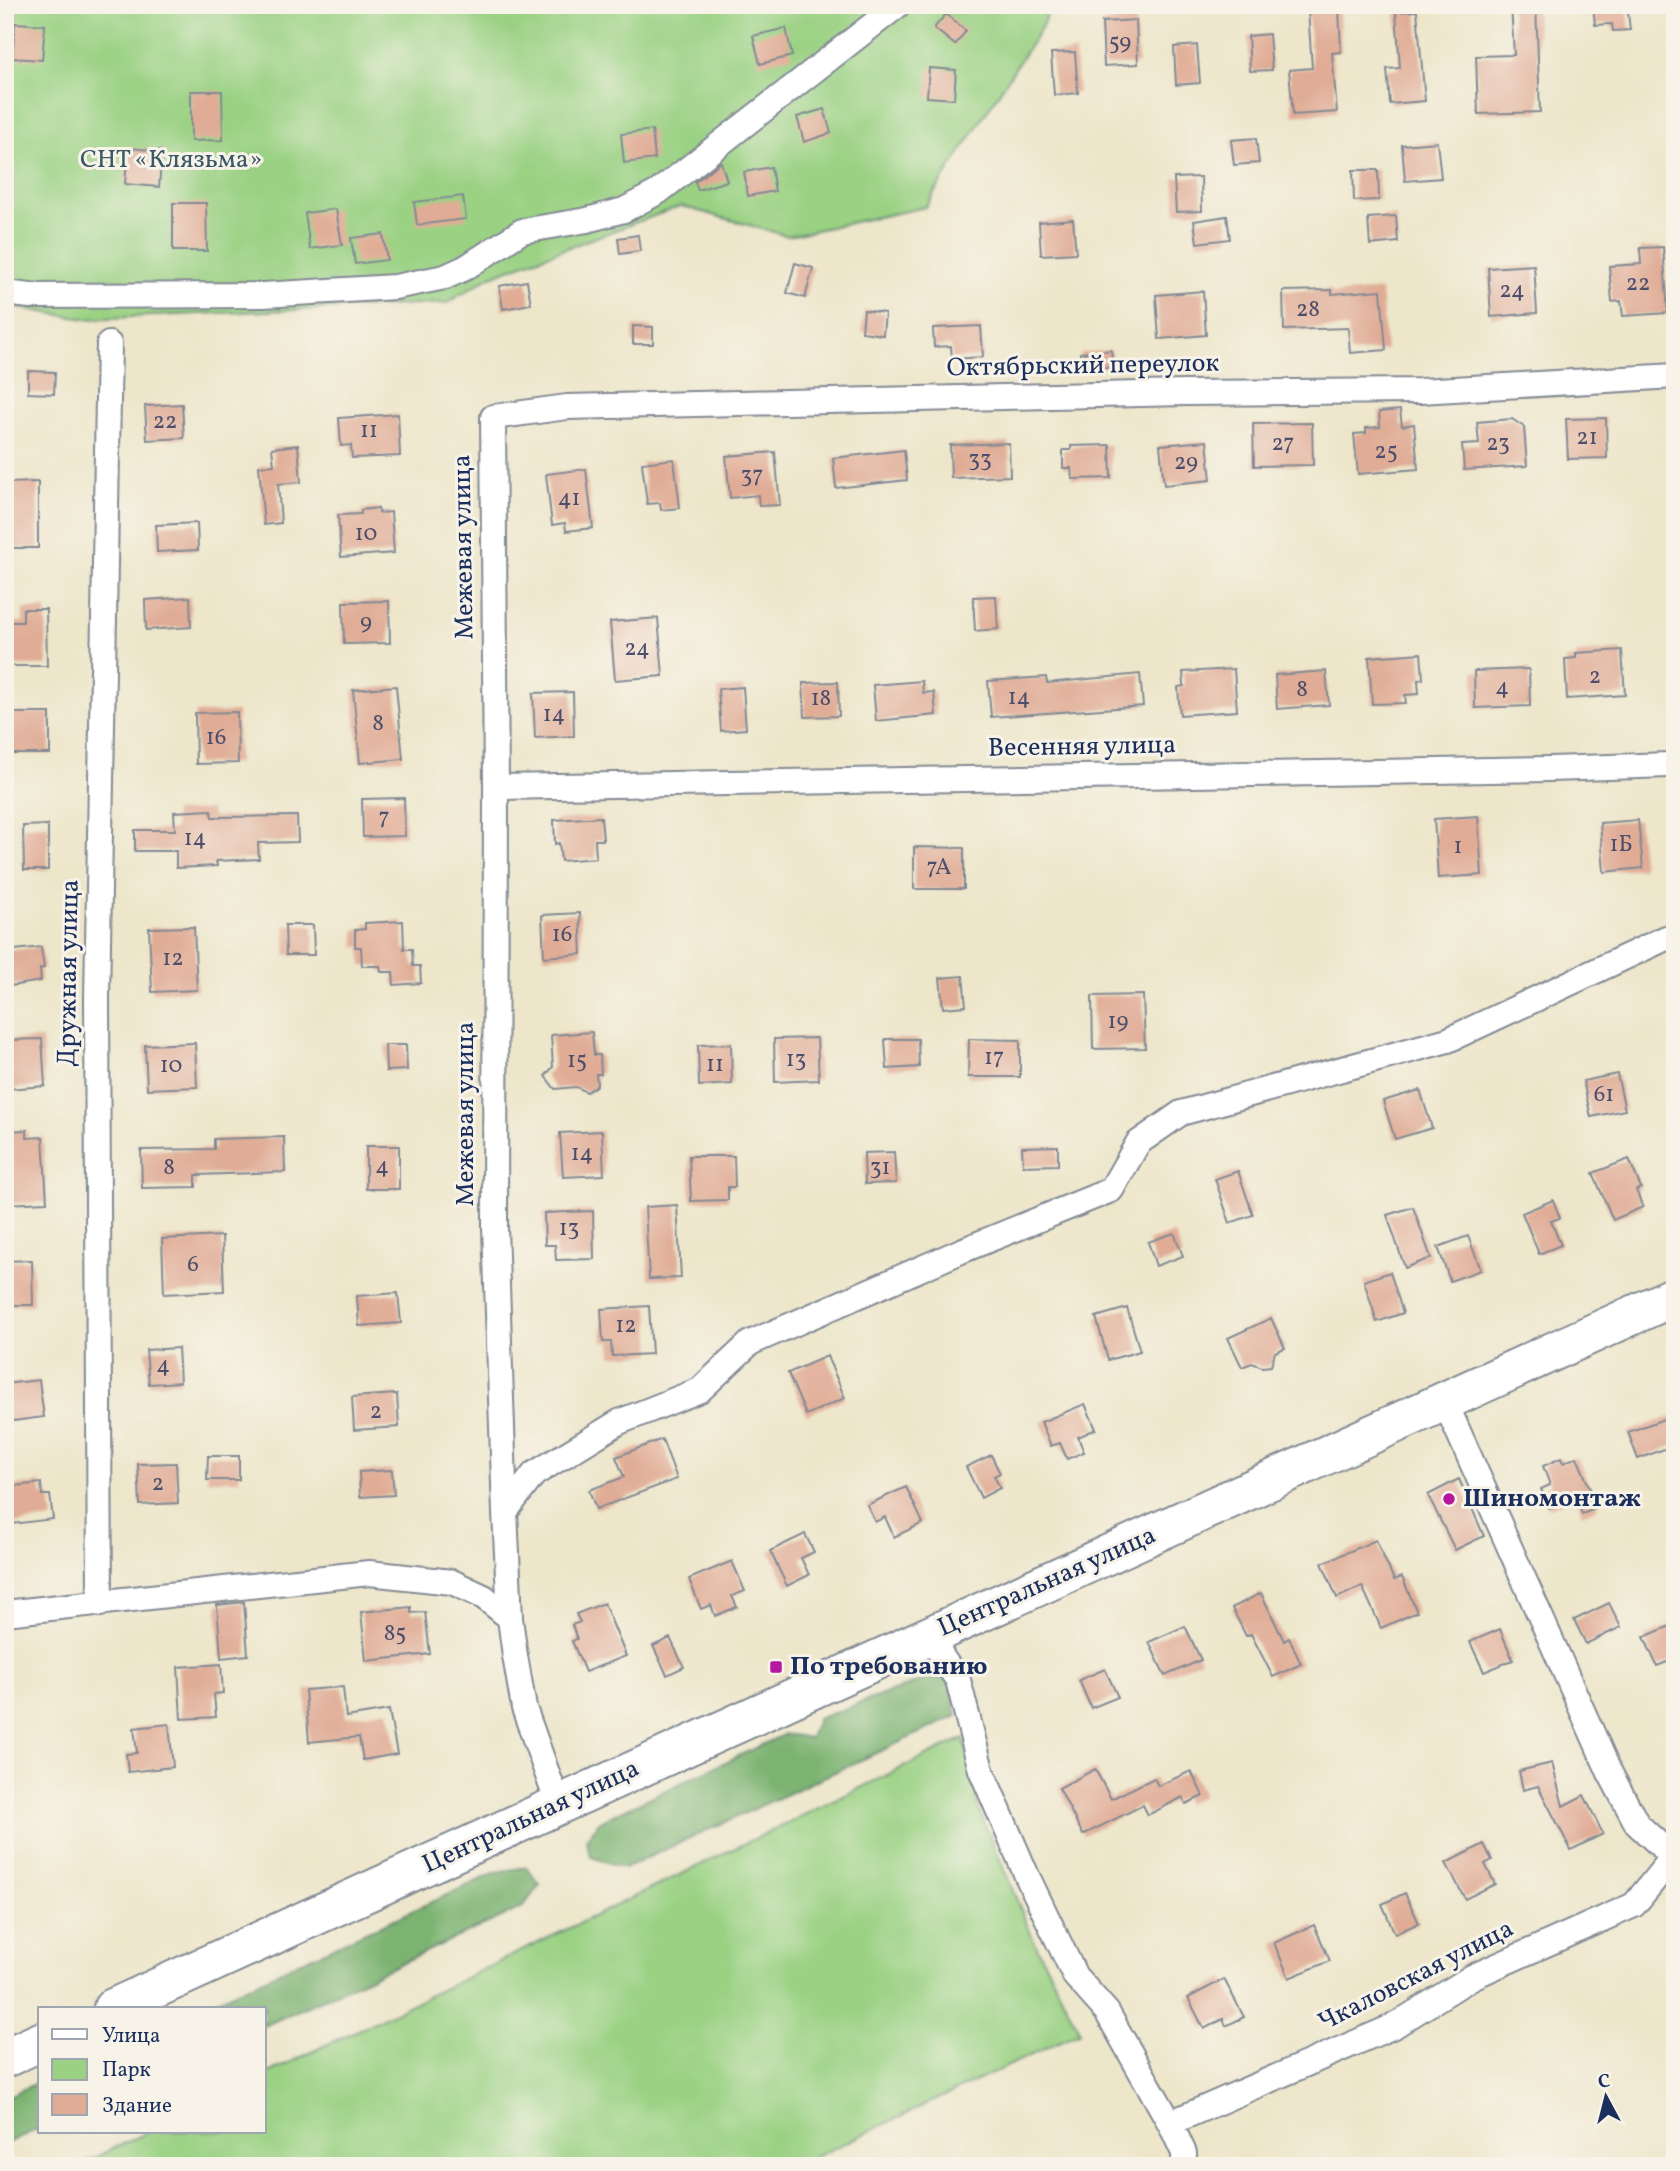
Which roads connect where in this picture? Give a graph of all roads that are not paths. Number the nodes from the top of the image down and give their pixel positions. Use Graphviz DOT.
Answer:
graph roads {
  1 [pos="898,5"];
  2 [pos="5,293"];
  3 [pos="109,344"];
  4 [pos="1675,376"];
  5 [pos="493,417"];
  6 [pos="1669,765"];
  7 [pos="496,787"];
  8 [pos="1666,938"];
  9 [pos="1675,1296"];
  10 [pos="1445,1402"];
  11 [pos="505,1512"];
  12 [pos="100,1604"];
  13 [pos="5,1613"];
  14 [pos="510,1618"];
  15 [pos="932,1634"];
  16 [pos="558,1804"];
  17 [pos="1673,1858"];
  18 [pos="115,2007"];
  19 [pos="38,2043"];
  20 [pos="5,2058"];
  21 [pos="1170,2123"];
  22 [pos="1184,2166"];
  1 -- 2 [label="street"];
  3 -- 12 [label="street, Дружная улица"];
  4 -- 5 [label="street, Октябрьский переулок"];
  5 -- 7 [label="street, Межевая улица"];
  6 -- 7 [label="street, Весенняя улица"];
  7 -- 11 [label="street, Межевая улица"];
  8 -- 11 [label="street"];
  9 -- 10 [label="main road, Центральная улица"];
  10 -- 15 [label="main road, Центральная улица"];
  10 -- 17 [label="street, Чкаловская улица"];
  11 -- 14 [label="street, Межевая улица"];
  12 -- 13 [label="street"];
  12 -- 14 [label="street"];
  14 -- 16 [label="street, Межевая улица"];
  15 -- 16 [label="main road, Центральная улица"];
  15 -- 21 [label="street"];
  16 -- 18 [label="main road, Центральная улица"];
  17 -- 21 [label="street, Чкаловская улица"];
  19 -- 20 [label="main road"];
  21 -- 22 [label="street"];
}
